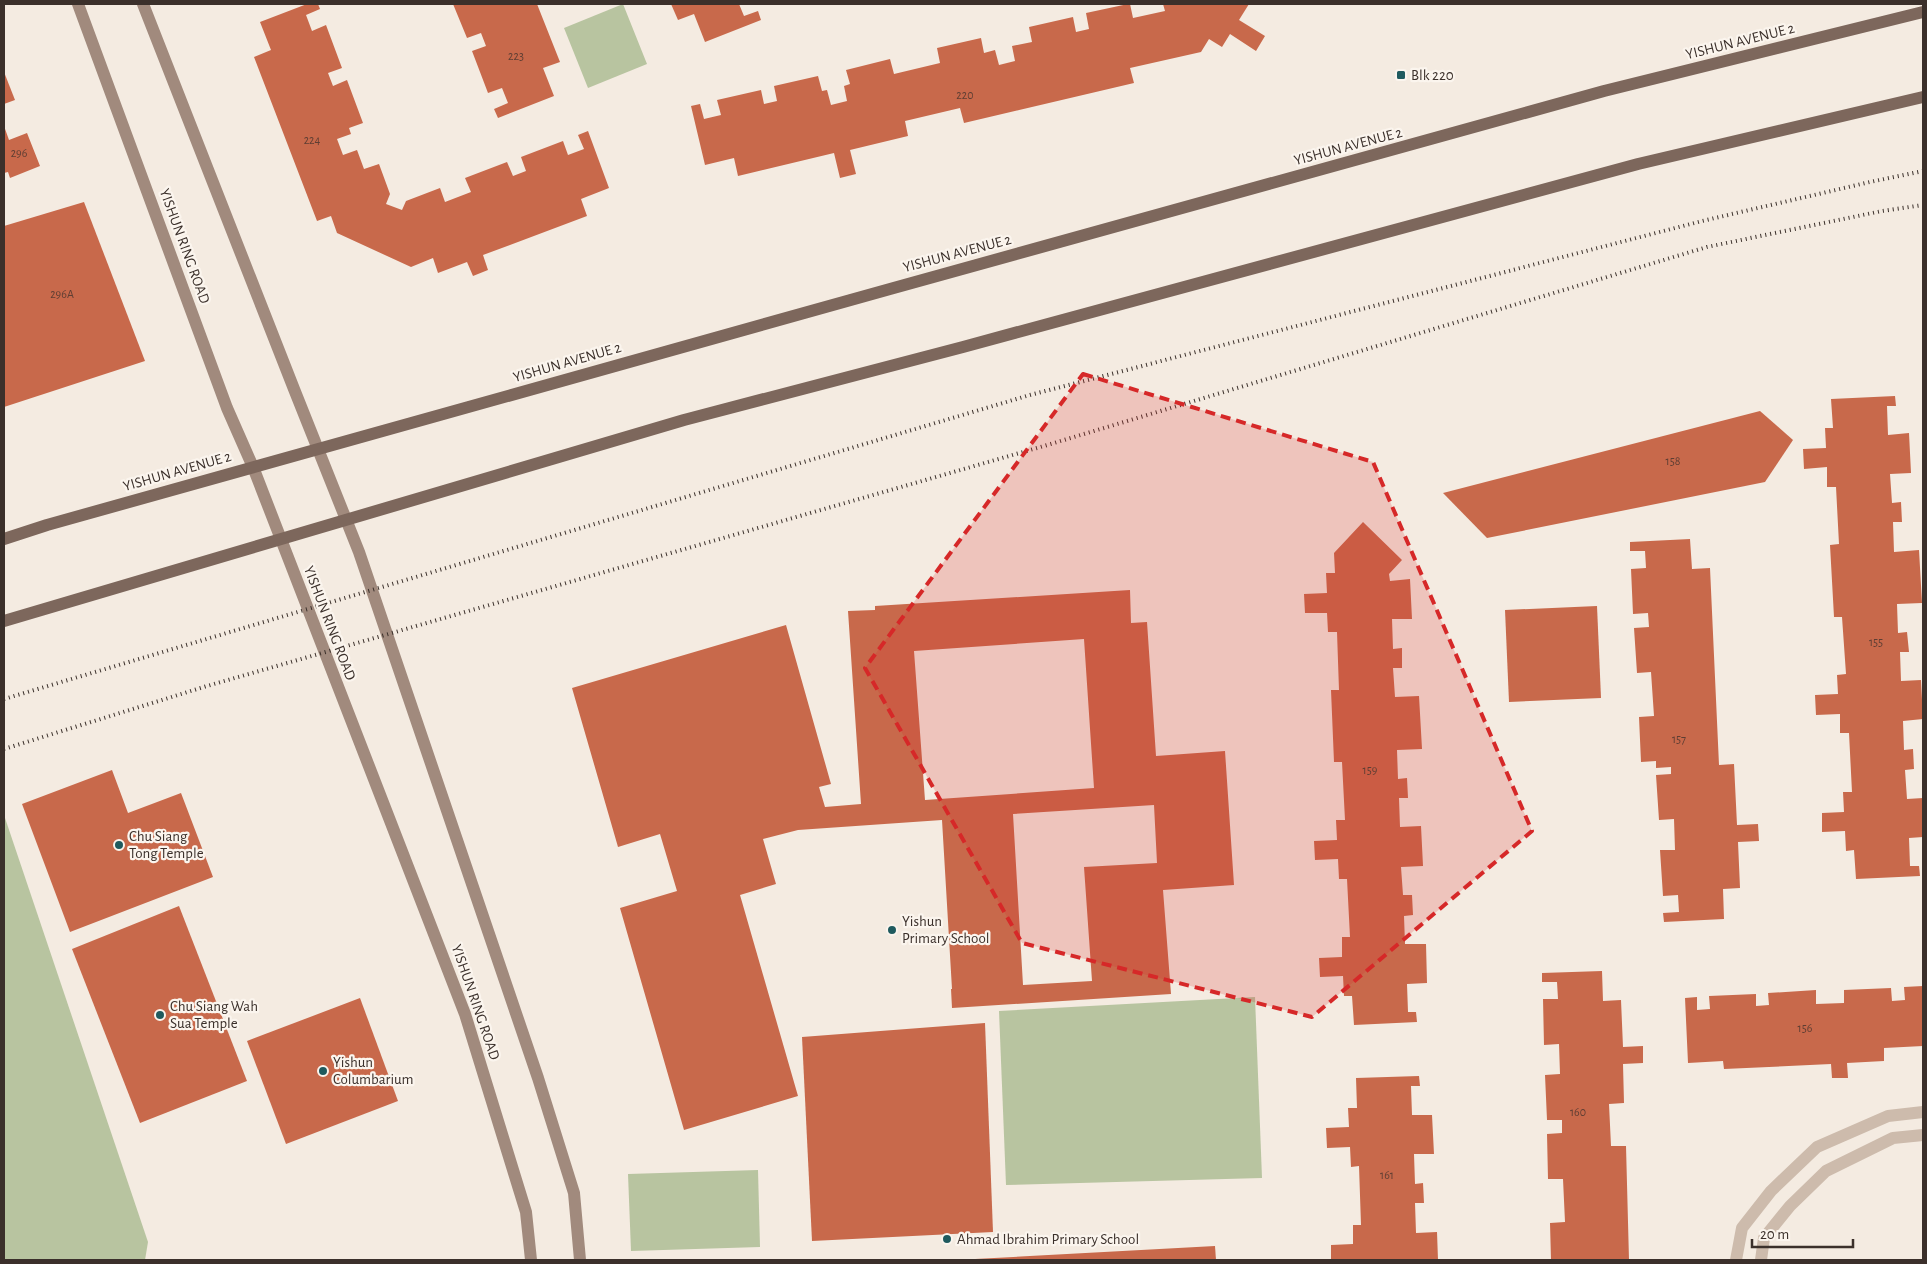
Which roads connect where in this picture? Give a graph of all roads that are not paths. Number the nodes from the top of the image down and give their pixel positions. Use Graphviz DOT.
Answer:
graph roads {
  1 [pos="78,4"];
  2 [pos="143,4"];
  3 [pos="1923,12"];
  4 [pos="1923,97"];
  5 [pos="318,449"];
  6 [pos="253,467"];
  7 [pos="346,520"];
  8 [pos="4,539"];
  9 [pos="281,539"];
  10 [pos="4,621"];
  11 [pos="1923,1112"];
  12 [pos="1923,1135"];
  13 [pos="531,1260"];
  14 [pos="580,1260"];
  15 [pos="1736,1260"];
  16 [pos="1761,1260"];
  1 -- 6 [label="main road, YISHUN RING ROAD"];
  2 -- 5 [label="main road"];
  3 -- 5 [label="main road, YISHUN AVENUE 2"];
  4 -- 7 [label="main road"];
  5 -- 6 [label="main road, YISHUN AVENUE 2"];
  5 -- 7 [label="main road"];
  6 -- 8 [label="main road, YISHUN AVENUE 2"];
  6 -- 9 [label="main road, YISHUN RING ROAD"];
  7 -- 9 [label="main road"];
  7 -- 14 [label="main road"];
  9 -- 10 [label="main road"];
  9 -- 13 [label="main road, YISHUN RING ROAD"];
  11 -- 15 [label="street"];
  12 -- 16 [label="street"];
}
